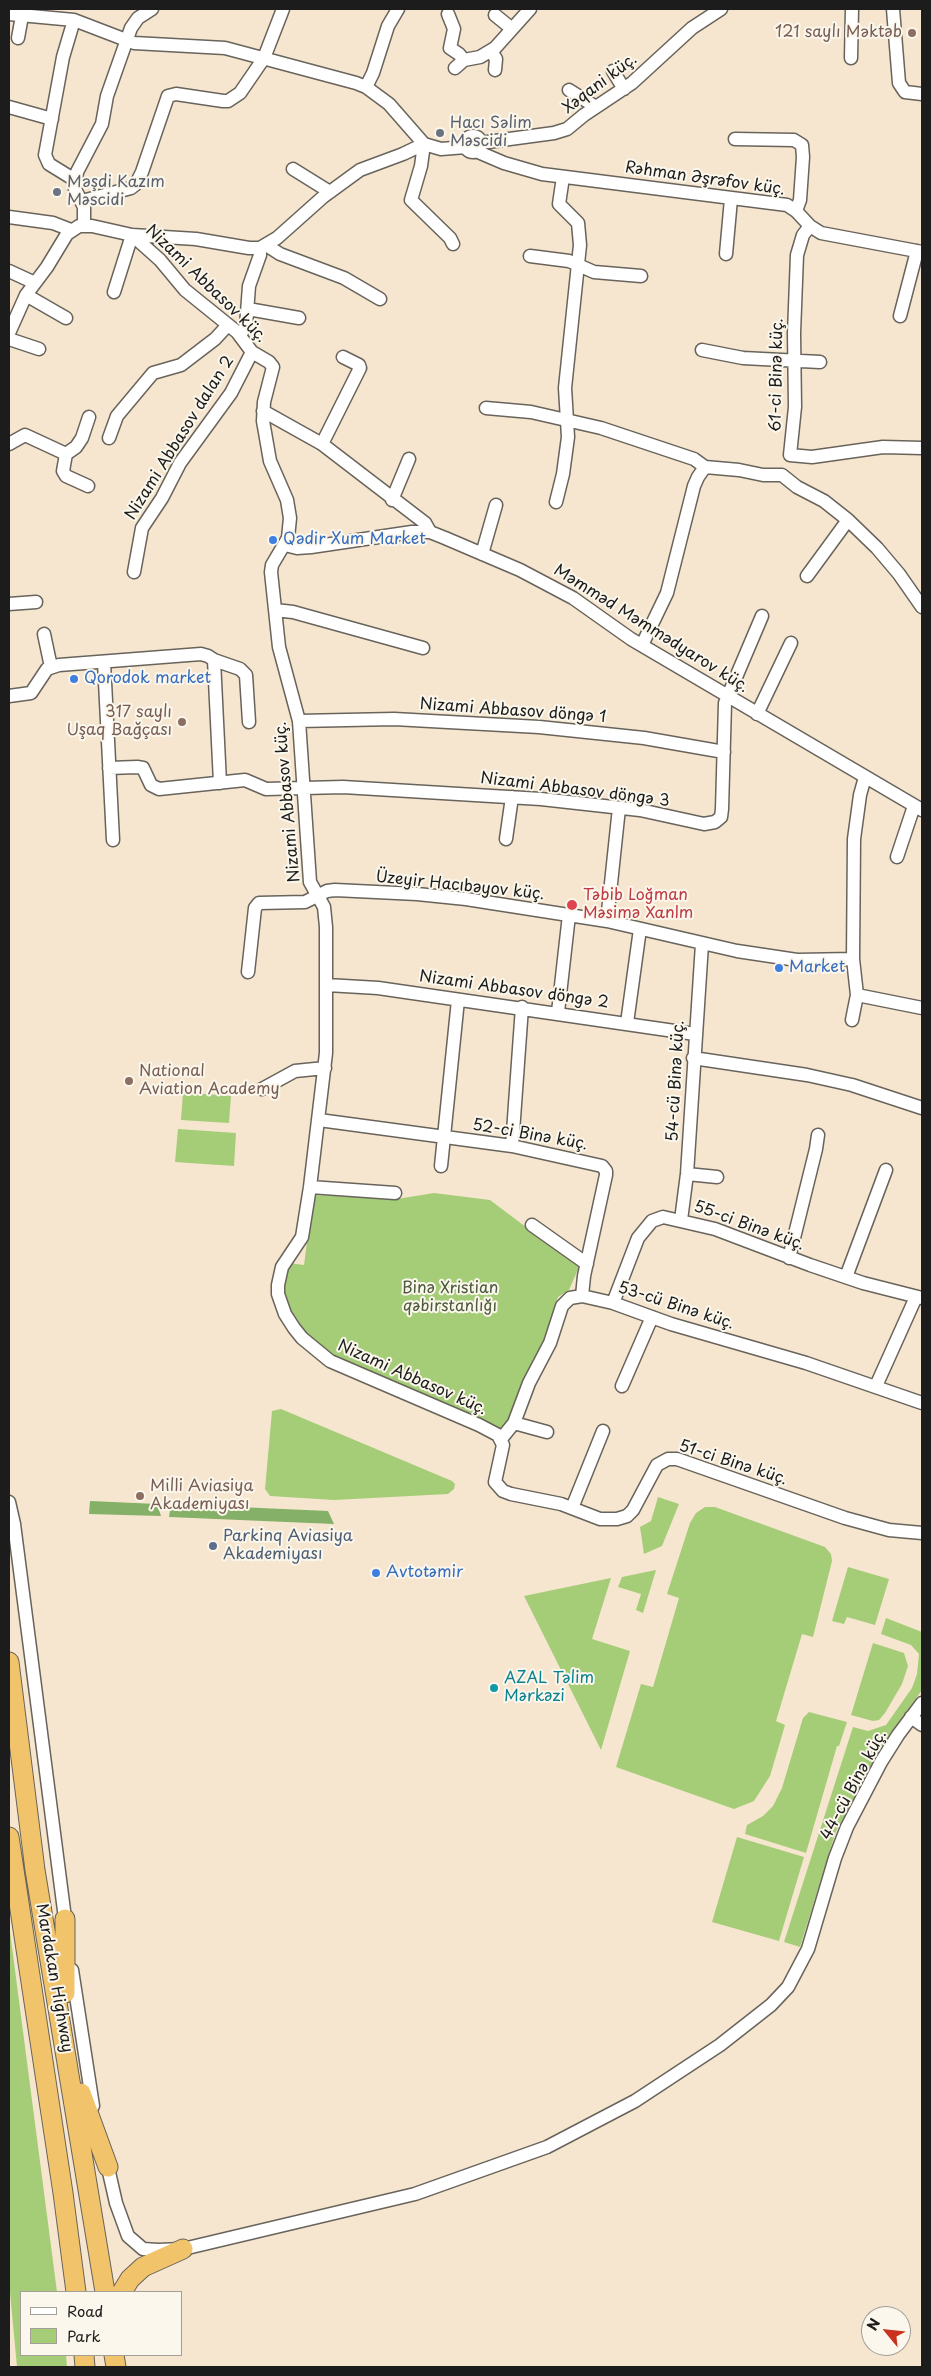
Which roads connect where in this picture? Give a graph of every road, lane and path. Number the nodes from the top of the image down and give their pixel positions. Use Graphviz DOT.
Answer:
graph roads {
  1 [pos="152,9"];
  2 [pos="284,9"];
  3 [pos="398,9"];
  4 [pos="852,9"];
  5 [pos="893,9"];
  6 [pos="713,10"];
  7 [pos="522,11"];
  8 [pos="9,14"];
  9 [pos="30,14"];
  10 [pos="448,14"];
  11 [pos="495,15"];
  12 [pos="74,20"];
  13 [pos="511,28"];
  14 [pos="18,38"];
  15 [pos="126,40"];
  16 [pos="491,51"];
  17 [pos="264,58"];
  18 [pos="852,58"];
  19 [pos="495,70"];
  20 [pos="613,71"];
  21 [pos="366,87"];
  22 [pos="624,89"];
  23 [pos="569,90"];
  24 [pos="922,94"];
  25 [pos="9,107"];
  26 [pos="596,107"];
  27 [pos="52,118"];
  28 [pos="735,139"];
  29 [pos="424,144"];
  30 [pos="474,147"];
  31 [pos="294,169"];
  32 [pos="563,177"];
  33 [pos="75,180"];
  34 [pos="330,192"];
  35 [pos="731,199"];
  36 [pos="82,201"];
  37 [pos="796,211"];
  38 [pos="9,217"];
  39 [pos="84,225"];
  40 [pos="810,226"];
  41 [pos="71,230"];
  42 [pos="132,235"];
  43 [pos="453,244"];
  44 [pos="263,246"];
  45 [pos="920,252"];
  46 [pos="726,254"];
  47 [pos="530,256"];
  48 [pos="578,266"];
  49 [pos="9,271"];
  50 [pos="641,276"];
  51 [pos="35,283"];
  52 [pos="114,292"];
  53 [pos="26,295"];
  54 [pos="380,299"];
  55 [pos="248,308"];
  56 [pos="900,316"];
  57 [pos="66,318"];
  58 [pos="299,318"];
  59 [pos="228,325"];
  60 [pos="9,334"];
  61 [pos="240,335"];
  62 [pos="9,339"];
  63 [pos="39,350"];
  64 [pos="702,350"];
  65 [pos="252,352"];
  66 [pos="343,357"];
  67 [pos="795,359"];
  68 [pos="820,362"];
  69 [pos="486,408"];
  70 [pos="263,411"];
  71 [pos="89,417"];
  72 [pos="568,421"];
  73 [pos="109,438"];
  74 [pos="9,444"];
  75 [pos="322,444"];
  76 [pos="922,448"];
  77 [pos="66,454"];
  78 [pos="790,456"];
  79 [pos="409,459"];
  80 [pos="705,467"];
  81 [pos="782,475"];
  82 [pos="88,486"];
  83 [pos="392,500"];
  84 [pos="556,502"];
  85 [pos="496,505"];
  86 [pos="848,520"];
  87 [pos="430,532"];
  88 [pos="285,545"];
  89 [pos="482,554"];
  90 [pos="134,572"];
  91 [pos="808,576"];
  92 [pos="36,602"];
  93 [pos="9,604"];
  94 [pos="922,607"];
  95 [pos="275,610"];
  96 [pos="762,616"];
  97 [pos="44,634"];
  98 [pos="791,643"];
  99 [pos="642,645"];
  100 [pos="423,648"];
  101 [pos="214,660"];
  102 [pos="104,662"];
  103 [pos="51,667"];
  104 [pos="9,696"];
  105 [pos="727,696"];
  106 [pos="757,714"];
  107 [pos="299,721"];
  108 [pos="249,722"];
  109 [pos="724,752"];
  110 [pos="109,768"];
  111 [pos="866,777"];
  112 [pos="220,783"];
  113 [pos="303,788"];
  114 [pos="512,797"];
  115 [pos="619,808"];
  116 [pos="918,808"];
  117 [pos="506,839"];
  118 [pos="113,840"];
  119 [pos="897,857"];
  120 [pos="317,896"];
  121 [pos="569,915"];
  122 [pos="607,921"];
  123 [pos="640,929"];
  124 [pos="702,944"];
  125 [pos="853,959"];
  126 [pos="248,972"];
  127 [pos="327,985"];
  128 [pos="857,995"];
  129 [pos="458,1000"];
  130 [pos="522,1007"];
  131 [pos="922,1008"];
  132 [pos="558,1012"];
  133 [pos="852,1020"];
  134 [pos="627,1022"];
  135 [pos="695,1034"];
  136 [pos="693,1058"];
  137 [pos="325,1068"];
  138 [pos="262,1089"];
  139 [pos="922,1108"];
  140 [pos="319,1120"];
  141 [pos="818,1135"];
  142 [pos="445,1137"];
  143 [pos="512,1146"];
  144 [pos="441,1166"];
  145 [pos="886,1170"];
  146 [pos="687,1174"];
  147 [pos="717,1177"];
  148 [pos="310,1187"];
  149 [pos="395,1193"];
  150 [pos="681,1220"];
  151 [pos="532,1225"];
  152 [pos="789,1258"];
  153 [pos="587,1264"];
  154 [pos="846,1277"];
  155 [pos="582,1296"];
  156 [pos="919,1297"];
  157 [pos="613,1303"];
  158 [pos="652,1317"];
  159 [pos="622,1386"];
  160 [pos="876,1386"];
  161 [pos="922,1403"];
  162 [pos="514,1423"];
  163 [pos="603,1431"];
  164 [pos="547,1432"];
  165 [pos="501,1439"];
  166 [pos="9,1502"];
  167 [pos="572,1508"];
  168 [pos="922,1533"];
  169 [pos="9,1662"];
  170 [pos="922,1703"];
  171 [pos="911,1717"];
  172 [pos="922,1725"];
  173 [pos="9,1837"];
  174 [pos="65,1919"];
  175 [pos="66,2048"];
  176 [pos="108,2167"];
  177 [pos="183,2248"];
  178 [pos="76,2291"];
  179 [pos="104,2291"];
  180 [pos="123,2291"];
  1 -- 15 [label="street"];
  2 -- 17 [label="street"];
  3 -- 21 [label="street"];
  4 -- 18 [label="street"];
  5 -- 24 [label="street"];
  6 -- 22 [label="street, Xəqani küç."];
  7 -- 13 [label="street"];
  8 -- 9 [label="street"];
  9 -- 12 [label="street"];
  9 -- 14 [label="street"];
  10 -- 16 [label="street"];
  11 -- 13 [label="street"];
  12 -- 15 [label="street"];
  12 -- 27 [label="street"];
  13 -- 16 [label="street"];
  15 -- 17 [label="street"];
  15 -- 33 [label="street"];
  16 -- 19 [label="street"];
  17 -- 21 [label="street"];
  17 -- 36 [label="street"];
  20 -- 22 [label="street"];
  21 -- 29 [label="street"];
  22 -- 26 [label="street, Xəqani küç."];
  23 -- 26 [label="street"];
  25 -- 27 [label="street"];
  26 -- 30 [label="street, Xəqani küç."];
  27 -- 33 [label="street"];
  28 -- 37 [label="street"];
  29 -- 30 [label="street, Rəhman Əşrəfov küç."];
  29 -- 34 [label="street"];
  29 -- 43 [label="street"];
  30 -- 32 [label="street, Rəhman Əşrəfov küç."];
  31 -- 34 [label="street"];
  32 -- 35 [label="street, Rəhman Əşrəfov küç."];
  32 -- 48 [label="street"];
  33 -- 36 [label="street"];
  34 -- 44 [label="street"];
  35 -- 37 [label="street, Rəhman Əşrəfov küç."];
  35 -- 46 [label="street"];
  36 -- 39 [label="street"];
  37 -- 40 [label="street, Rəhman Əşrəfov küç."];
  38 -- 41 [label="street"];
  39 -- 41 [label="street"];
  39 -- 42 [label="street, Nizami Abbasov küç."];
  40 -- 45 [label="street, Rəhman Əşrəfov küç."];
  40 -- 67 [label="street, 61-ci Binə küç."];
  41 -- 51 [label="street"];
  42 -- 44 [label="street"];
  42 -- 52 [label="street"];
  42 -- 59 [label="street, Nizami Abbasov küç."];
  44 -- 54 [label="street"];
  44 -- 55 [label="street"];
  45 -- 56 [label="street"];
  47 -- 48 [label="street"];
  48 -- 50 [label="street"];
  48 -- 72 [label="street"];
  49 -- 51 [label="street"];
  51 -- 53 [label="street"];
  53 -- 57 [label="street"];
  53 -- 60 [label="street"];
  55 -- 58 [label="street"];
  55 -- 61 [label="street"];
  59 -- 61 [label="street, Nizami Abbasov küç."];
  59 -- 73 [label="street"];
  61 -- 65 [label="street, Nizami Abbasov küç."];
  62 -- 63 [label="street"];
  64 -- 67 [label="street"];
  65 -- 70 [label="street, Nizami Abbasov küç."];
  65 -- 90 [label="street, Nizami Abbasov dalan 2"];
  66 -- 75 [label="street"];
  67 -- 68 [label="street"];
  67 -- 78 [label="street, 61-ci Binə küç."];
  69 -- 72 [label="street"];
  70 -- 75 [label="street"];
  70 -- 88 [label="street, Nizami Abbasov küç."];
  71 -- 77 [label="street"];
  72 -- 80 [label="street"];
  72 -- 84 [label="street"];
  74 -- 77 [label="street"];
  75 -- 83 [label="street"];
  76 -- 78 [label="street, 61-ci Binə küç."];
  77 -- 82 [label="street"];
  78 -- 81 [label="street"];
  79 -- 83 [label="street"];
  80 -- 81 [label="street"];
  80 -- 99 [label="street"];
  81 -- 86 [label="street"];
  83 -- 87 [label="street"];
  85 -- 89 [label="street"];
  86 -- 91 [label="street"];
  86 -- 94 [label="street"];
  87 -- 88 [label="street, Məmməd Məmmədyarov küç."];
  87 -- 89 [label="street, Məmməd Məmmədyarov küç."];
  88 -- 95 [label="street, Nizami Abbasov küç."];
  89 -- 99 [label="street, Məmməd Məmmədyarov küç."];
  92 -- 93 [label="street"];
  95 -- 100 [label="street"];
  95 -- 107 [label="street, Nizami Abbasov küç."];
  96 -- 105 [label="street, Nizami Abbasov döngə 3"];
  97 -- 103 [label="street"];
  98 -- 106 [label="street"];
  99 -- 105 [label="street, Məmməd Məmmədyarov küç."];
  101 -- 102 [label="street"];
  101 -- 108 [label="street"];
  101 -- 112 [label="street"];
  102 -- 103 [label="street"];
  102 -- 110 [label="street"];
  103 -- 104 [label="street"];
  105 -- 106 [label="street, Məmməd Məmmədyarov küç."];
  105 -- 109 [label="street, Nizami Abbasov döngə 3"];
  106 -- 111 [label="street, Məmməd Məmmədyarov küç."];
  107 -- 109 [label="street, Nizami Abbasov döngə 1"];
  107 -- 113 [label="street, Nizami Abbasov küç."];
  109 -- 115 [label="street, Nizami Abbasov döngə 3"];
  110 -- 112 [label="street, Nizami Abbasov döngə 3"];
  110 -- 118 [label="street"];
  111 -- 116 [label="street, Məmməd Məmmədyarov küç."];
  111 -- 125 [label="street"];
  112 -- 113 [label="street, Nizami Abbasov döngə 3"];
  113 -- 114 [label="street, Nizami Abbasov döngə 3"];
  113 -- 120 [label="street, Nizami Abbasov küç."];
  114 -- 115 [label="street, Nizami Abbasov döngə 3"];
  114 -- 117 [label="street"];
  115 -- 122 [label="street"];
  116 -- 119 [label="street"];
  120 -- 121 [label="street, Üzeyir Hacıbəyov küç."];
  120 -- 126 [label="street, Üzeyir Hacıbəyov küç."];
  120 -- 127 [label="street, Nizami Abbasov küç."];
  121 -- 122 [label="street, Üzeyir Hacıbəyov küç."];
  121 -- 132 [label="street"];
  122 -- 123 [label="street, Üzeyir Hacıbəyov küç."];
  123 -- 124 [label="street, Üzeyir Hacıbəyov küç."];
  123 -- 134 [label="street"];
  124 -- 125 [label="street, Üzeyir Hacıbəyov küç."];
  124 -- 135 [label="street, 54-cü Binə küç."];
  125 -- 128 [label="street"];
  127 -- 129 [label="street, Nizami Abbasov döngə 2"];
  127 -- 137 [label="street, Nizami Abbasov küç."];
  128 -- 131 [label="street"];
  128 -- 133 [label="street"];
  129 -- 130 [label="street, Nizami Abbasov döngə 2"];
  129 -- 142 [label="street"];
  130 -- 132 [label="street, Nizami Abbasov döngə 2"];
  130 -- 143 [label="street"];
  132 -- 134 [label="street, Nizami Abbasov döngə 2"];
  134 -- 135 [label="street, Nizami Abbasov döngə 2"];
  135 -- 136 [label="street, 54-cü Binə küç."];
  136 -- 139 [label="street"];
  136 -- 146 [label="street, 54-cü Binə küç."];
  137 -- 138 [label="street"];
  137 -- 140 [label="street, Nizami Abbasov küç."];
  140 -- 142 [label="street, 52-ci Binə küç."];
  140 -- 148 [label="street, Nizami Abbasov küç."];
  141 -- 152 [label="street"];
  142 -- 143 [label="street, 52-ci Binə küç."];
  142 -- 144 [label="street"];
  143 -- 153 [label="street, 52-ci Binə küç."];
  145 -- 154 [label="street"];
  146 -- 147 [label="street"];
  146 -- 150 [label="street, 54-cü Binə küç."];
  148 -- 149 [label="street"];
  148 -- 165 [label="street, Nizami Abbasov küç."];
  150 -- 152 [label="street, 55-ci Binə küç."];
  150 -- 157 [label="street, 55-ci Binə küç."];
  151 -- 153 [label="street"];
  152 -- 154 [label="street, 55-ci Binə küç."];
  153 -- 155 [label="street, 52-ci Binə küç."];
  154 -- 156 [label="street, 55-ci Binə küç."];
  155 -- 157 [label="street, 53-cü Binə küç."];
  155 -- 162 [label="street"];
  156 -- 160 [label="street"];
  157 -- 158 [label="street, 53-cü Binə küç."];
  158 -- 159 [label="street"];
  158 -- 160 [label="street, 53-cü Binə küç."];
  160 -- 161 [label="street, 53-cü Binə küç."];
  162 -- 164 [label="street"];
  162 -- 165 [label="street"];
  163 -- 167 [label="street"];
  165 -- 167 [label="street, 51-ci Binə küç."];
  166 -- 174 [label="street, 44-cü Binə küç."];
  167 -- 168 [label="street, 51-ci Binə küç."];
  169 -- 175 [label="highway, Mardakan Highway"];
  170 -- 171 [label="street, 44-cü Binə küç."];
  171 -- 172 [label="street"];
  171 -- 177 [label="street, 44-cü Binə küç."];
  173 -- 178 [label="highway, Mardakan Highway"];
  174 -- 175 [label="highway"];
  174 -- 176 [label="street, 44-cü Binə küç."];
  175 -- 176 [label="highway"];
  175 -- 179 [label="highway, Mardakan Highway"];
  176 -- 177 [label="street, 44-cü Binə küç."];
  177 -- 180 [label="highway"];
}
